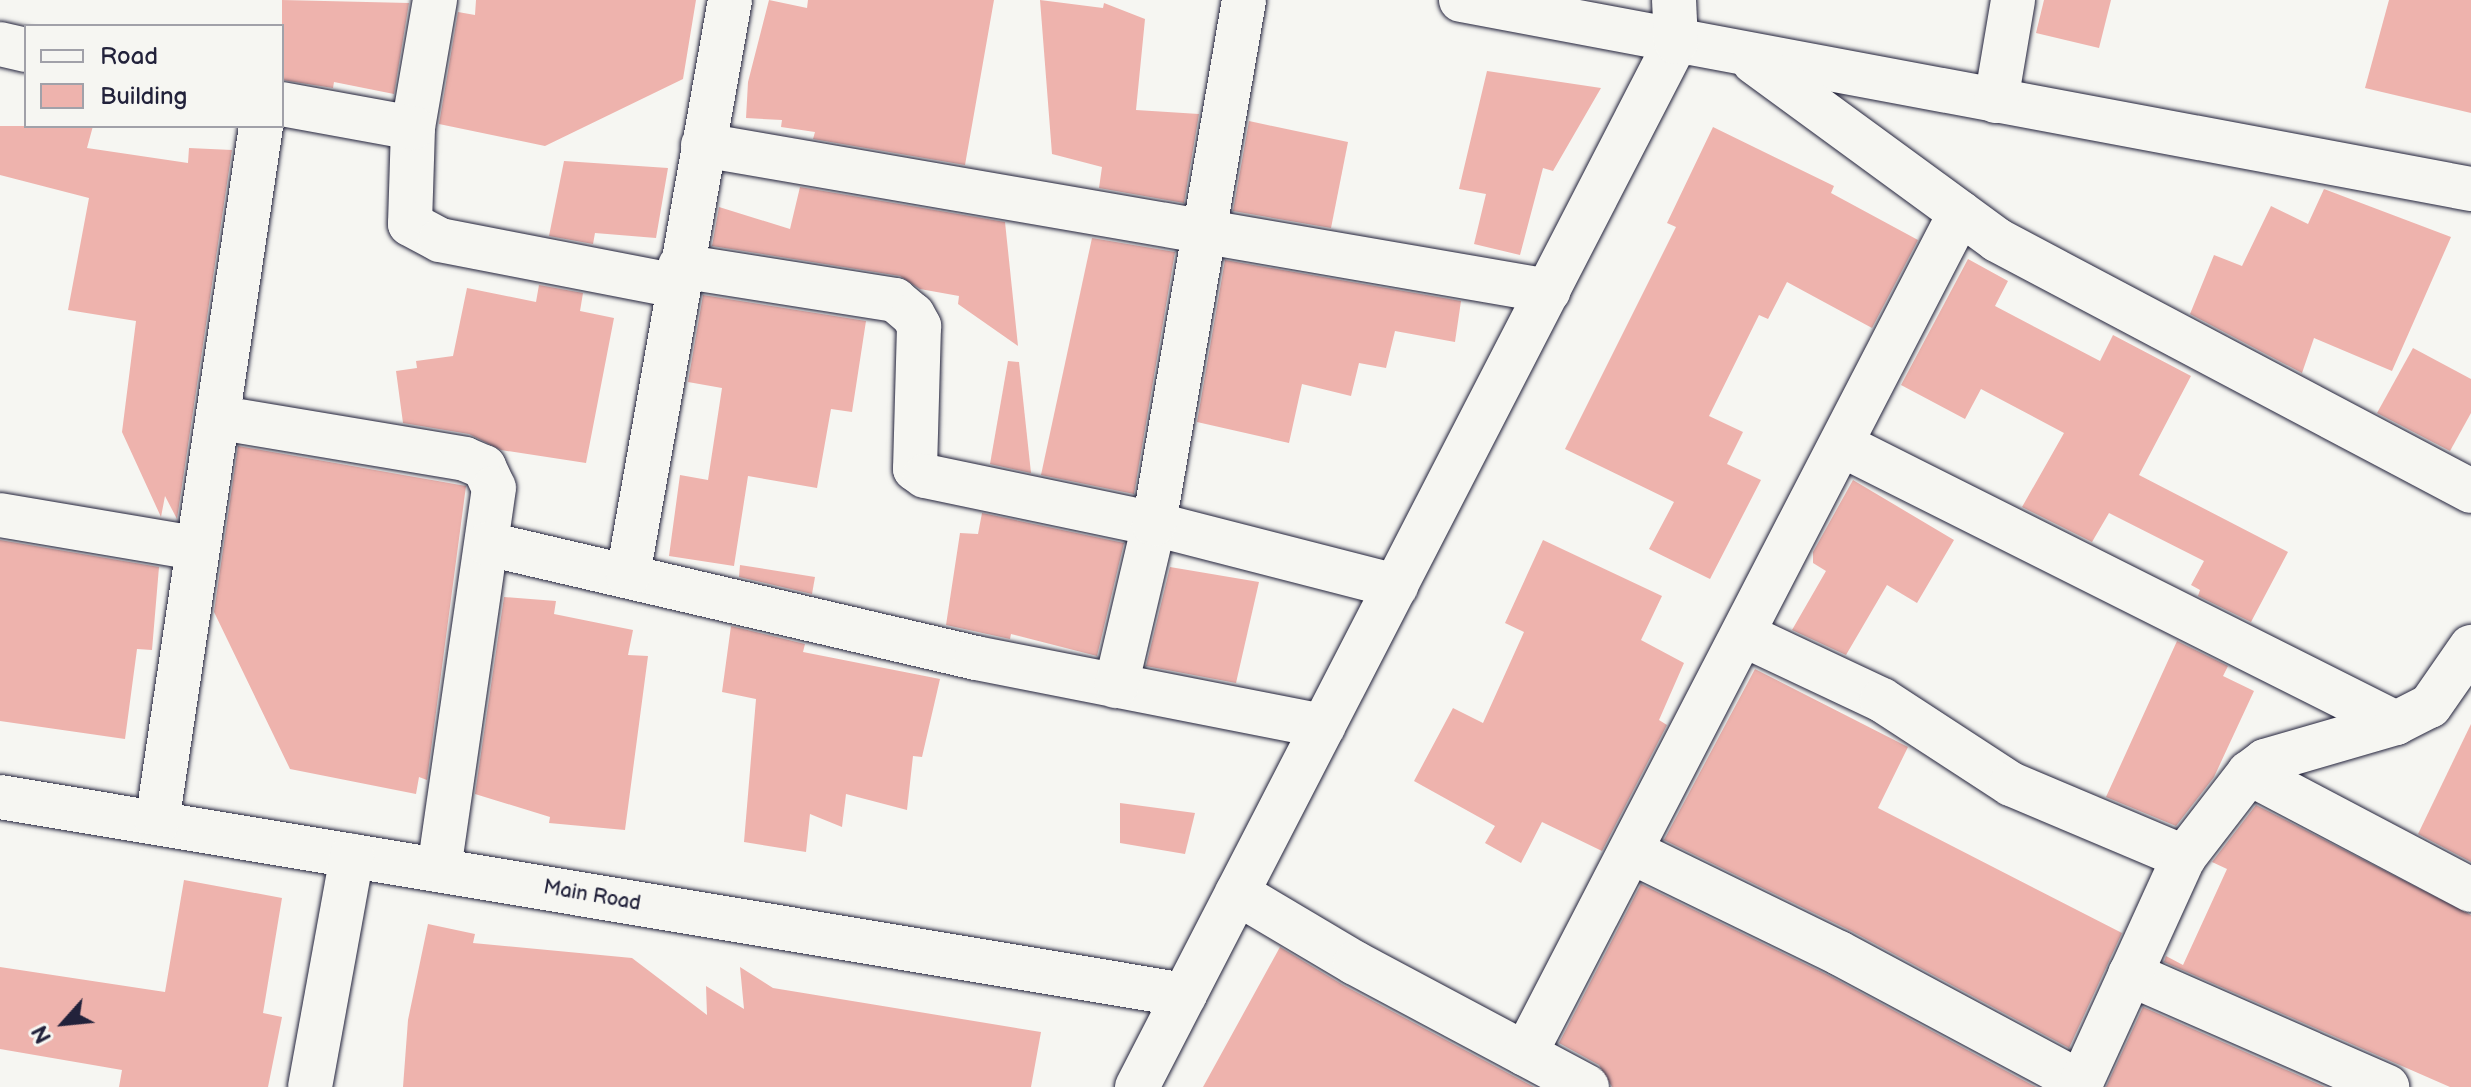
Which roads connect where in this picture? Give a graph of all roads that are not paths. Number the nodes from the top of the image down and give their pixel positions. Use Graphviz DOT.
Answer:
graph roads {
  1 [pos="435,0"];
  2 [pos="730,0"];
  3 [pos="1244,0"];
  4 [pos="1461,0"];
  5 [pos="2013,0"];
  6 [pos="1675,21"];
  7 [pos="0,44"];
  8 [pos="24,50"];
  9 [pos="1744,54"];
  10 [pos="1996,101"];
  11 [pos="284,104"];
  12 [pos="261,128"];
  13 [pos="413,128"];
  14 [pos="703,145"];
  15 [pos="2471,189"];
  16 [pos="1960,213"];
  17 [pos="1204,228"];
  18 [pos="678,276"];
  19 [pos="1548,291"];
  20 [pos="221,418"];
  21 [pos="1842,445"];
  22 [pos="2468,481"];
  23 [pos="0,515"];
  24 [pos="1154,524"];
  25 [pos="488,544"];
  26 [pos="196,548"];
  27 [pos="628,575"];
  28 [pos="1396,586"];
  29 [pos="1746,636"];
  30 [pos="2471,647"];
  31 [pos="1116,686"];
  32 [pos="2396,723"];
  33 [pos="1323,726"];
  34 [pos="2249,773"];
  35 [pos="0,797"];
  36 [pos="157,823"];
  37 [pos="1632,852"];
  38 [pos="352,856"];
  39 [pos="2184,857"];
  40 [pos="439,870"];
  41 [pos="2471,890"];
  42 [pos="1237,893"];
  43 [pos="2130,974"];
  44 [pos="1185,995"];
  45 [pos="1525,1054"];
  46 [pos="2080,1085"];
  47 [pos="2377,1085"];
  48 [pos="310,1087"];
  49 [pos="1137,1087"];
  50 [pos="1587,1087"];
  1 -- 13 [label="street"];
  2 -- 14 [label="street"];
  3 -- 17 [label="street"];
  4 -- 6 [label="street"];
  5 -- 10 [label="street"];
  6 -- 9 [label="street"];
  6 -- 19 [label="street"];
  7 -- 8 [label="street"];
  9 -- 10 [label="street"];
  9 -- 16 [label="street"];
  10 -- 15 [label="street"];
  11 -- 13 [label="street"];
  12 -- 20 [label="street"];
  13 -- 18 [label="street"];
  14 -- 17 [label="street"];
  14 -- 18 [label="street"];
  16 -- 21 [label="street"];
  16 -- 22 [label="street"];
  17 -- 19 [label="street"];
  17 -- 24 [label="street"];
  18 -- 24 [label="street"];
  18 -- 27 [label="street"];
  19 -- 28 [label="street"];
  20 -- 25 [label="street"];
  20 -- 26 [label="street"];
  21 -- 29 [label="street"];
  21 -- 32 [label="street"];
  23 -- 26 [label="street"];
  24 -- 28 [label="street"];
  24 -- 31 [label="street"];
  25 -- 27 [label="street"];
  25 -- 40 [label="street"];
  26 -- 36 [label="street"];
  27 -- 31 [label="street"];
  28 -- 33 [label="street"];
  29 -- 37 [label="street"];
  29 -- 39 [label="street"];
  30 -- 32 [label="street"];
  31 -- 33 [label="street"];
  32 -- 34 [label="street"];
  33 -- 42 [label="street"];
  34 -- 39 [label="street"];
  34 -- 41 [label="street"];
  35 -- 36 [label="street, Main Road"];
  36 -- 38 [label="street, Main Road"];
  37 -- 45 [label="street"];
  37 -- 46 [label="street"];
  38 -- 40 [label="street, Main Road"];
  38 -- 48 [label="street"];
  39 -- 43 [label="street"];
  40 -- 44 [label="street, Main Road"];
  42 -- 44 [label="street"];
  42 -- 45 [label="street"];
  43 -- 46 [label="street"];
  43 -- 47 [label="street"];
  44 -- 49 [label="street"];
  45 -- 50 [label="street"];
}
